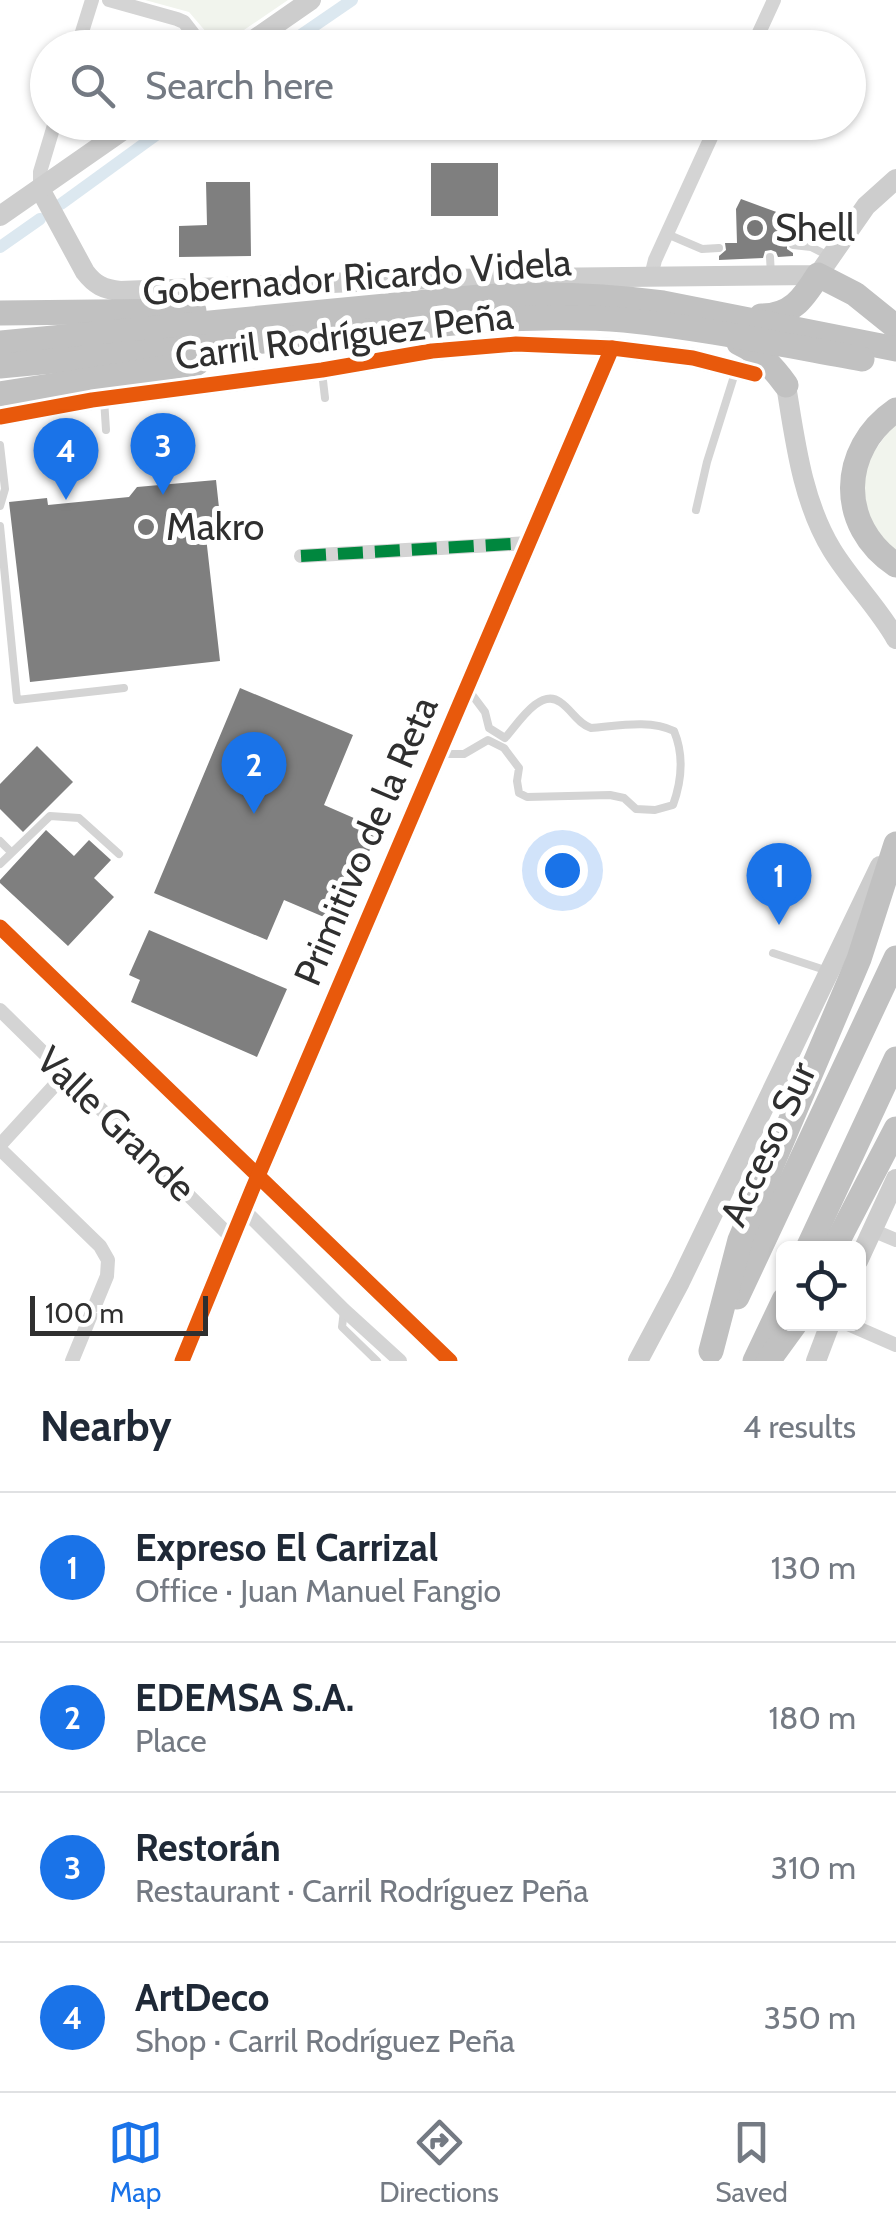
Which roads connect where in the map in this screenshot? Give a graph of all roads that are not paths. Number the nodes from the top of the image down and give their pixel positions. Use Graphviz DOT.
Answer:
graph roads {
  1 [pos="92,0"];
  2 [pos="109,0"];
  3 [pos="311,0"];
  4 [pos="774,0"];
  5 [pos="83,30"];
  6 [pos="190,30"];
  7 [pos="268,30"];
  8 [pos="760,30"];
  9 [pos="49,140"];
  10 [pos="109,140"];
  11 [pos="710,140"];
  12 [pos="896,178"];
  13 [pos="40,189"];
  14 [pos="0,216"];
  15 [pos="667,234"];
  16 [pos="793,245"];
  17 [pos="719,248"];
  18 [pos="824,266"];
  19 [pos="651,276"];
  20 [pos="0,312"];
  21 [pos="719,323"];
  22 [pos="320,325"];
  23 [pos="896,327"];
  24 [pos="0,344"];
  25 [pos="108,345"];
  26 [pos="612,348"];
  27 [pos="896,349"];
  28 [pos="896,365"];
  29 [pos="0,366"];
  30 [pos="322,370"];
  31 [pos="746,372"];
  32 [pos="786,385"];
  33 [pos="0,394"];
  34 [pos="104,398"];
  35 [pos="325,398"];
  36 [pos="896,410"];
  37 [pos="0,418"];
  38 [pos="106,430"];
  39 [pos="0,445"];
  40 [pos="0,506"];
  41 [pos="696,510"];
  42 [pos="0,526"];
  43 [pos="528,544"];
  44 [pos="301,556"];
  45 [pos="896,565"];
  46 [pos="896,639"];
  47 [pos="124,688"];
  48 [pos="467,688"];
  49 [pos="438,754"];
  50 [pos="896,832"];
  51 [pos="0,841"];
  52 [pos="896,844"];
  53 [pos="11,852"];
  54 [pos="119,854"];
  55 [pos="0,864"];
  56 [pos="773,953"];
  57 [pos="896,958"];
  58 [pos="828,972"];
  59 [pos="0,1010"];
  60 [pos="896,1059"];
  61 [pos="65,1074"];
  62 [pos="896,1128"];
  63 [pos="0,1147"];
  64 [pos="896,1180"];
  65 [pos="244,1210"];
  66 [pos="872,1230"];
  67 [pos="232,1238"];
  68 [pos="896,1240"];
  69 [pos="811,1241"];
  70 [pos="838,1241"];
  71 [pos="866,1243"];
  72 [pos="344,1310"];
  73 [pos="776,1317"];
  74 [pos="789,1331"];
  75 [pos="827,1331"];
  76 [pos="864,1331"];
  77 [pos="896,1345"];
  78 [pos="708,1356"];
  79 [pos="72,1361"];
  80 [pos="182,1361"];
  81 [pos="377,1361"];
  82 [pos="400,1361"];
  83 [pos="638,1361"];
  84 [pos="755,1361"];
  85 [pos="768,1361"];
  86 [pos="816,1361"];
  1 -- 5 [label="street"];
  2 -- 6 [label="street"];
  3 -- 7 [label="street"];
  4 -- 8 [label="street"];
  9 -- 13 [label="street"];
  10 -- 13 [label="street"];
  11 -- 15 [label="street"];
  12 -- 18 [label="street"];
  13 -- 14 [label="street"];
  13 -- 19 [label="street, Carril Rodríguez Peña"];
  15 -- 17 [label="lane"];
  15 -- 19 [label="street"];
  16 -- 18 [label="lane"];
  18 -- 19 [label="street, Carril Rodríguez Peña"];
  18 -- 21 [label="highway"];
  18 -- 23 [label="highway"];
  20 -- 22 [label="highway"];
  21 -- 22 [label="highway, Gobernador Ricardo Videla"];
  21 -- 27 [label="highway, Gobernador Ricardo Videla"];
  21 -- 28 [label="highway, Gobernador Ricardo Videla"];
  21 -- 32 [label="highway"];
  22 -- 25 [label="highway, Gobernador Ricardo Videla"];
  22 -- 33 [label="highway"];
  24 -- 25 [label="highway, Gobernador Ricardo Videla"];
  25 -- 29 [label="highway, Gobernador Ricardo Videla"];
  26 -- 30 [label="street, Carril Rodríguez Peña"];
  26 -- 31 [label="street, Carril Rodríguez Peña"];
  26 -- 43 [label="street, Primitivo de la Reta"];
  30 -- 34 [label="street, Carril Rodríguez Peña"];
  30 -- 35 [label="lane"];
  31 -- 41 [label="lane"];
  32 -- 46 [label="street"];
  34 -- 37 [label="street, Carril Rodríguez Peña"];
  34 -- 38 [label="lane"];
  36 -- 45 [label="highway"];
  39 -- 40 [label="lane"];
  42 -- 47 [label="lane"];
  43 -- 44 [label="street"];
  43 -- 48 [label="street, Primitivo de la Reta"];
  48 -- 49 [label="street, Primitivo de la Reta"];
  48 -- 49 [label="lane"];
  49 -- 65 [label="street, Primitivo de la Reta"];
  50 -- 58 [label="street"];
  51 -- 53 [label="lane"];
  52 -- 78 [label="highway"];
  53 -- 54 [label="lane"];
  53 -- 55 [label="lane"];
  56 -- 58 [label="lane"];
  57 -- 78 [label="highway, Acceso Sur"];
  58 -- 83 [label="street"];
  59 -- 61 [label="street, Valle Grande"];
  60 -- 69 [label="highway"];
  61 -- 63 [label="street"];
  61 -- 67 [label="street, Valle Grande"];
  62 -- 70 [label="highway"];
  63 -- 79 [label="street"];
  64 -- 66 [label="street"];
  65 -- 67 [label="street, Primitivo de la Reta"];
  65 -- 72 [label="street, Valle Grande"];
  66 -- 68 [label="street"];
  66 -- 71 [label="street"];
  67 -- 80 [label="street, Primitivo de la Reta"];
  72 -- 81 [label="lane"];
  72 -- 82 [label="street, Valle Grande"];
  73 -- 84 [label="highway"];
  74 -- 85 [label="highway"];
  75 -- 86 [label="street"];
  76 -- 77 [label="street"];
}
